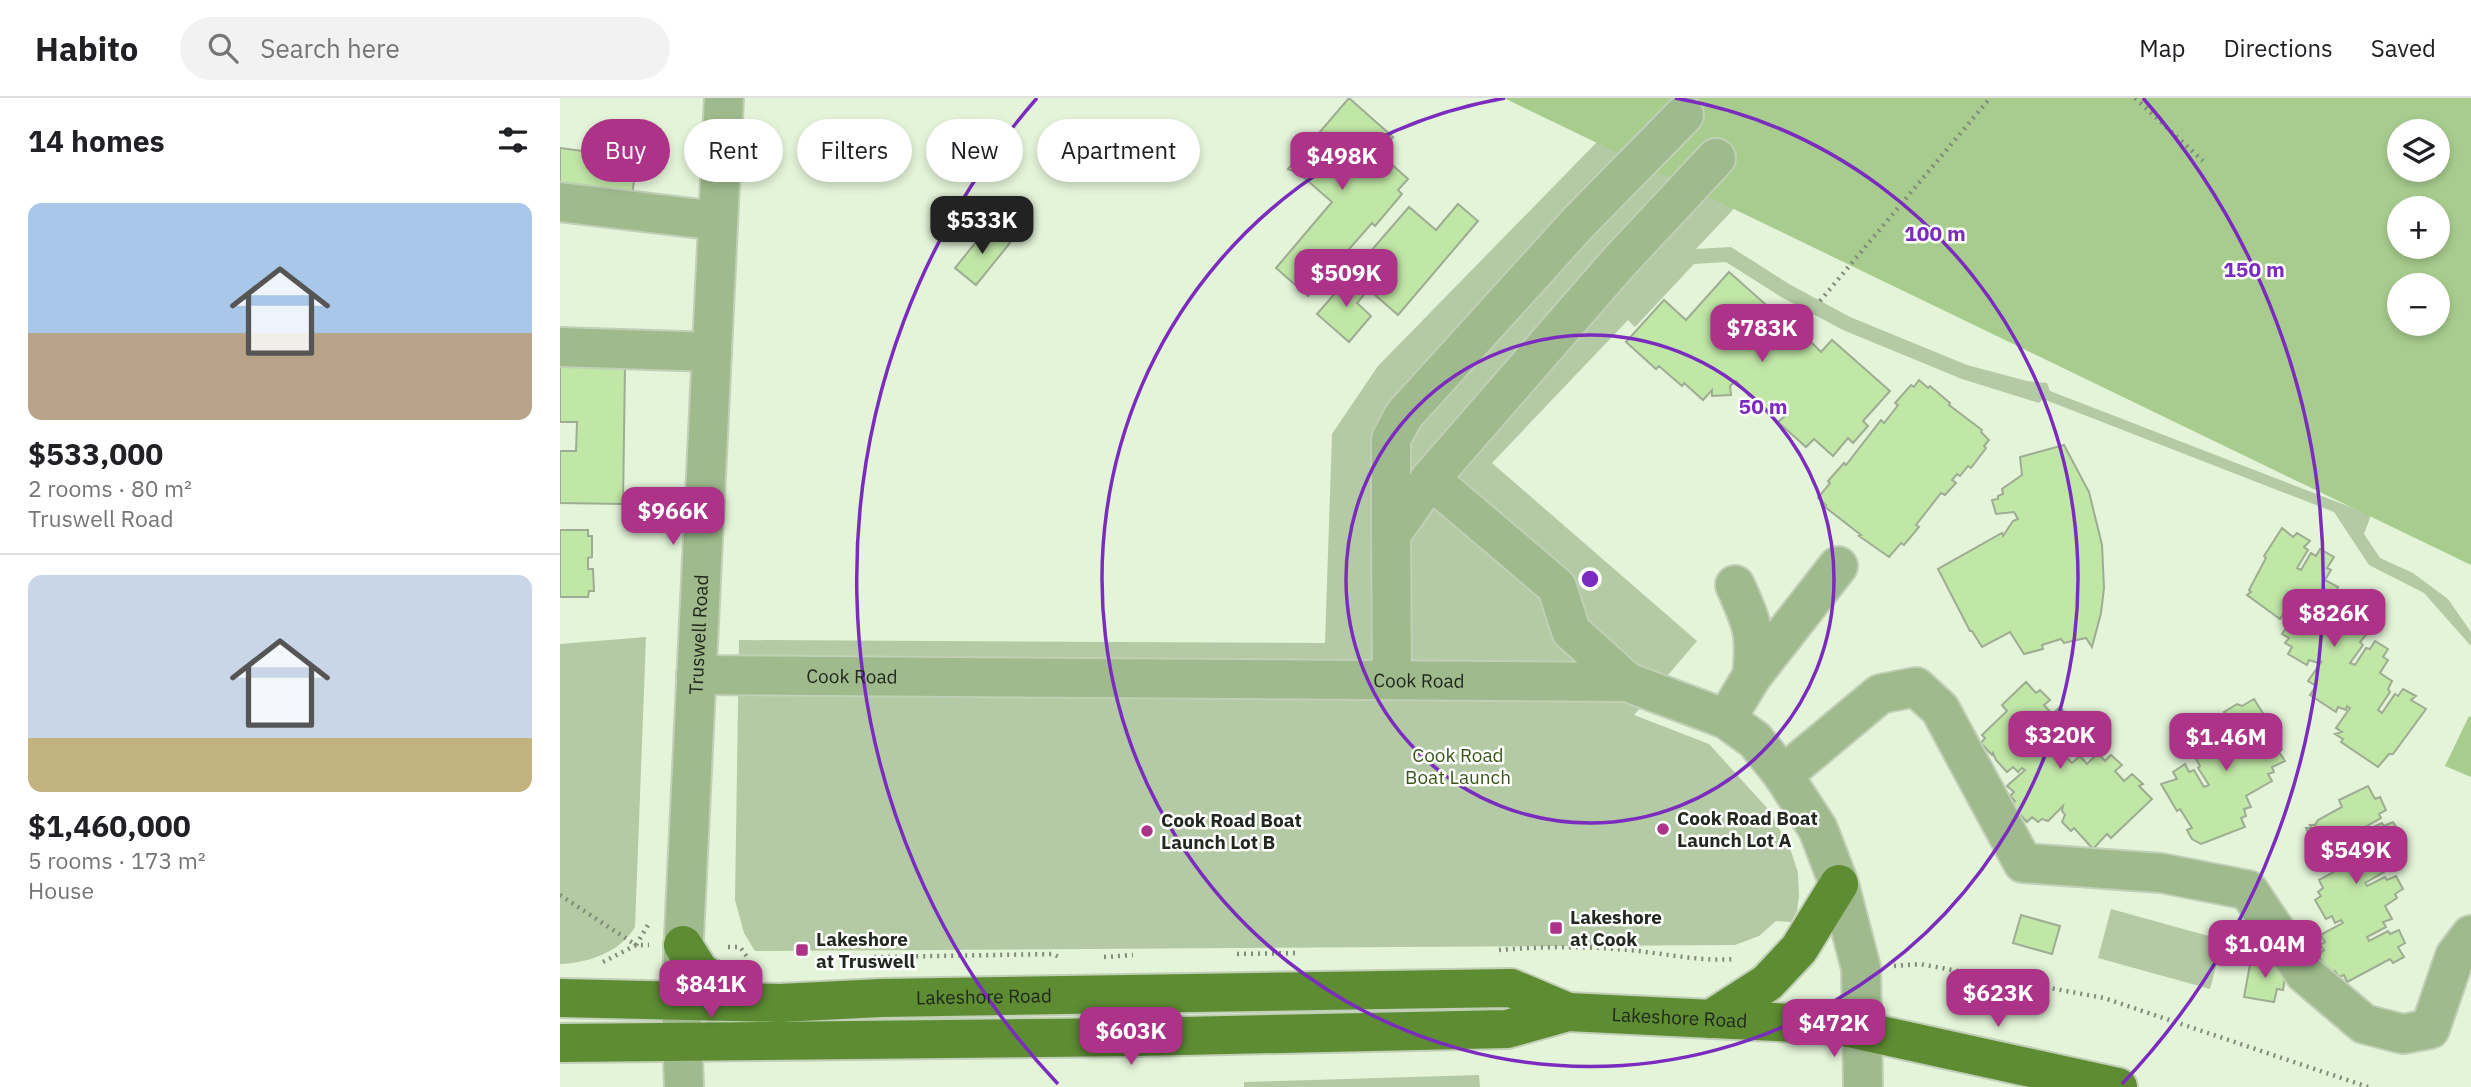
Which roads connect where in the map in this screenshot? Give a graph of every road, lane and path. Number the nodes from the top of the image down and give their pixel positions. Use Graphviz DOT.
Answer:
graph roads {
  1 [pos="724,98"];
  2 [pos="1990,98"];
  3 [pos="2135,98"];
  4 [pos="1684,115"];
  5 [pos="1716,158"];
  6 [pos="2203,161"];
  7 [pos="560,202"];
  8 [pos="718,221"];
  9 [pos="1820,301"];
  10 [pos="560,347"];
  11 [pos="712,352"];
  12 [pos="1430,479"];
  13 [pos="1391,535"];
  14 [pos="1838,566"];
  15 [pos="1735,585"];
  16 [pos="696,675"];
  17 [pos="1752,676"];
  18 [pos="1392,680"];
  19 [pos="1627,682"];
  20 [pos="1726,719"];
  21 [pos="1783,775"];
  22 [pos="1839,884"];
  23 [pos="560,895"];
  24 [pos="2471,935"];
  25 [pos="636,945"];
  26 [pos="683,945"];
  27 [pos="1861,968"];
  28 [pos="1010,996"];
  29 [pos="560,999"];
  30 [pos="681,1000"];
  31 [pos="762,1002"];
  32 [pos="1568,1012"];
  33 [pos="1711,1019"];
  34 [pos="1864,1031"];
  35 [pos="1008,1038"];
  36 [pos="682,1042"];
  37 [pos="560,1043"];
  38 [pos="684,1087"];
  39 [pos="1863,1087"];
  40 [pos="2118,1087"];
  41 [pos="2368,1087"];
  1 -- 8 [label="street, Truswell Road"];
  2 -- 9 [label="path"];
  3 -- 6 [label="path"];
  4 -- 13 [label="street"];
  5 -- 12 [label="street"];
  7 -- 8 [label="street"];
  8 -- 11 [label="street, Truswell Road"];
  10 -- 11 [label="street"];
  11 -- 16 [label="street, Truswell Road"];
  12 -- 13 [label="street"];
  12 -- 19 [label="street"];
  13 -- 18 [label="street"];
  14 -- 17 [label="street"];
  15 -- 17 [label="street"];
  16 -- 18 [label="street, Cook Road"];
  16 -- 26 [label="street, Truswell Road"];
  17 -- 20 [label="street"];
  18 -- 19 [label="street, Cook Road"];
  19 -- 20 [label="street, Cook Road"];
  20 -- 21 [label="street, Cook Road"];
  21 -- 22 [label="street, Cook Road"];
  21 -- 24 [label="street"];
  22 -- 27 [label="street, Cook Road"];
  22 -- 33 [label="main road"];
  23 -- 25 [label="path"];
  26 -- 30 [label="street, Truswell Road"];
  26 -- 31 [label="main road"];
  27 -- 34 [label="street, Cook Road"];
  27 -- 41 [label="path"];
  28 -- 31 [label="main road, Lakeshore Road"];
  28 -- 32 [label="main road, Lakeshore Road"];
  28 -- 35 [label="main road"];
  29 -- 30 [label="main road, Lakeshore Road"];
  30 -- 31 [label="main road, Lakeshore Road"];
  30 -- 36 [label="street, Truswell Road"];
  32 -- 33 [label="main road, Lakeshore Road"];
  32 -- 35 [label="main road, Lakeshore Road"];
  33 -- 34 [label="main road, Lakeshore Road"];
  34 -- 39 [label="street, Cook Road"];
  34 -- 40 [label="main road, Lakeshore Road"];
  35 -- 36 [label="main road, Lakeshore Road"];
  36 -- 37 [label="main road, Lakeshore Road"];
  36 -- 38 [label="street, Truswell Road"];
}
